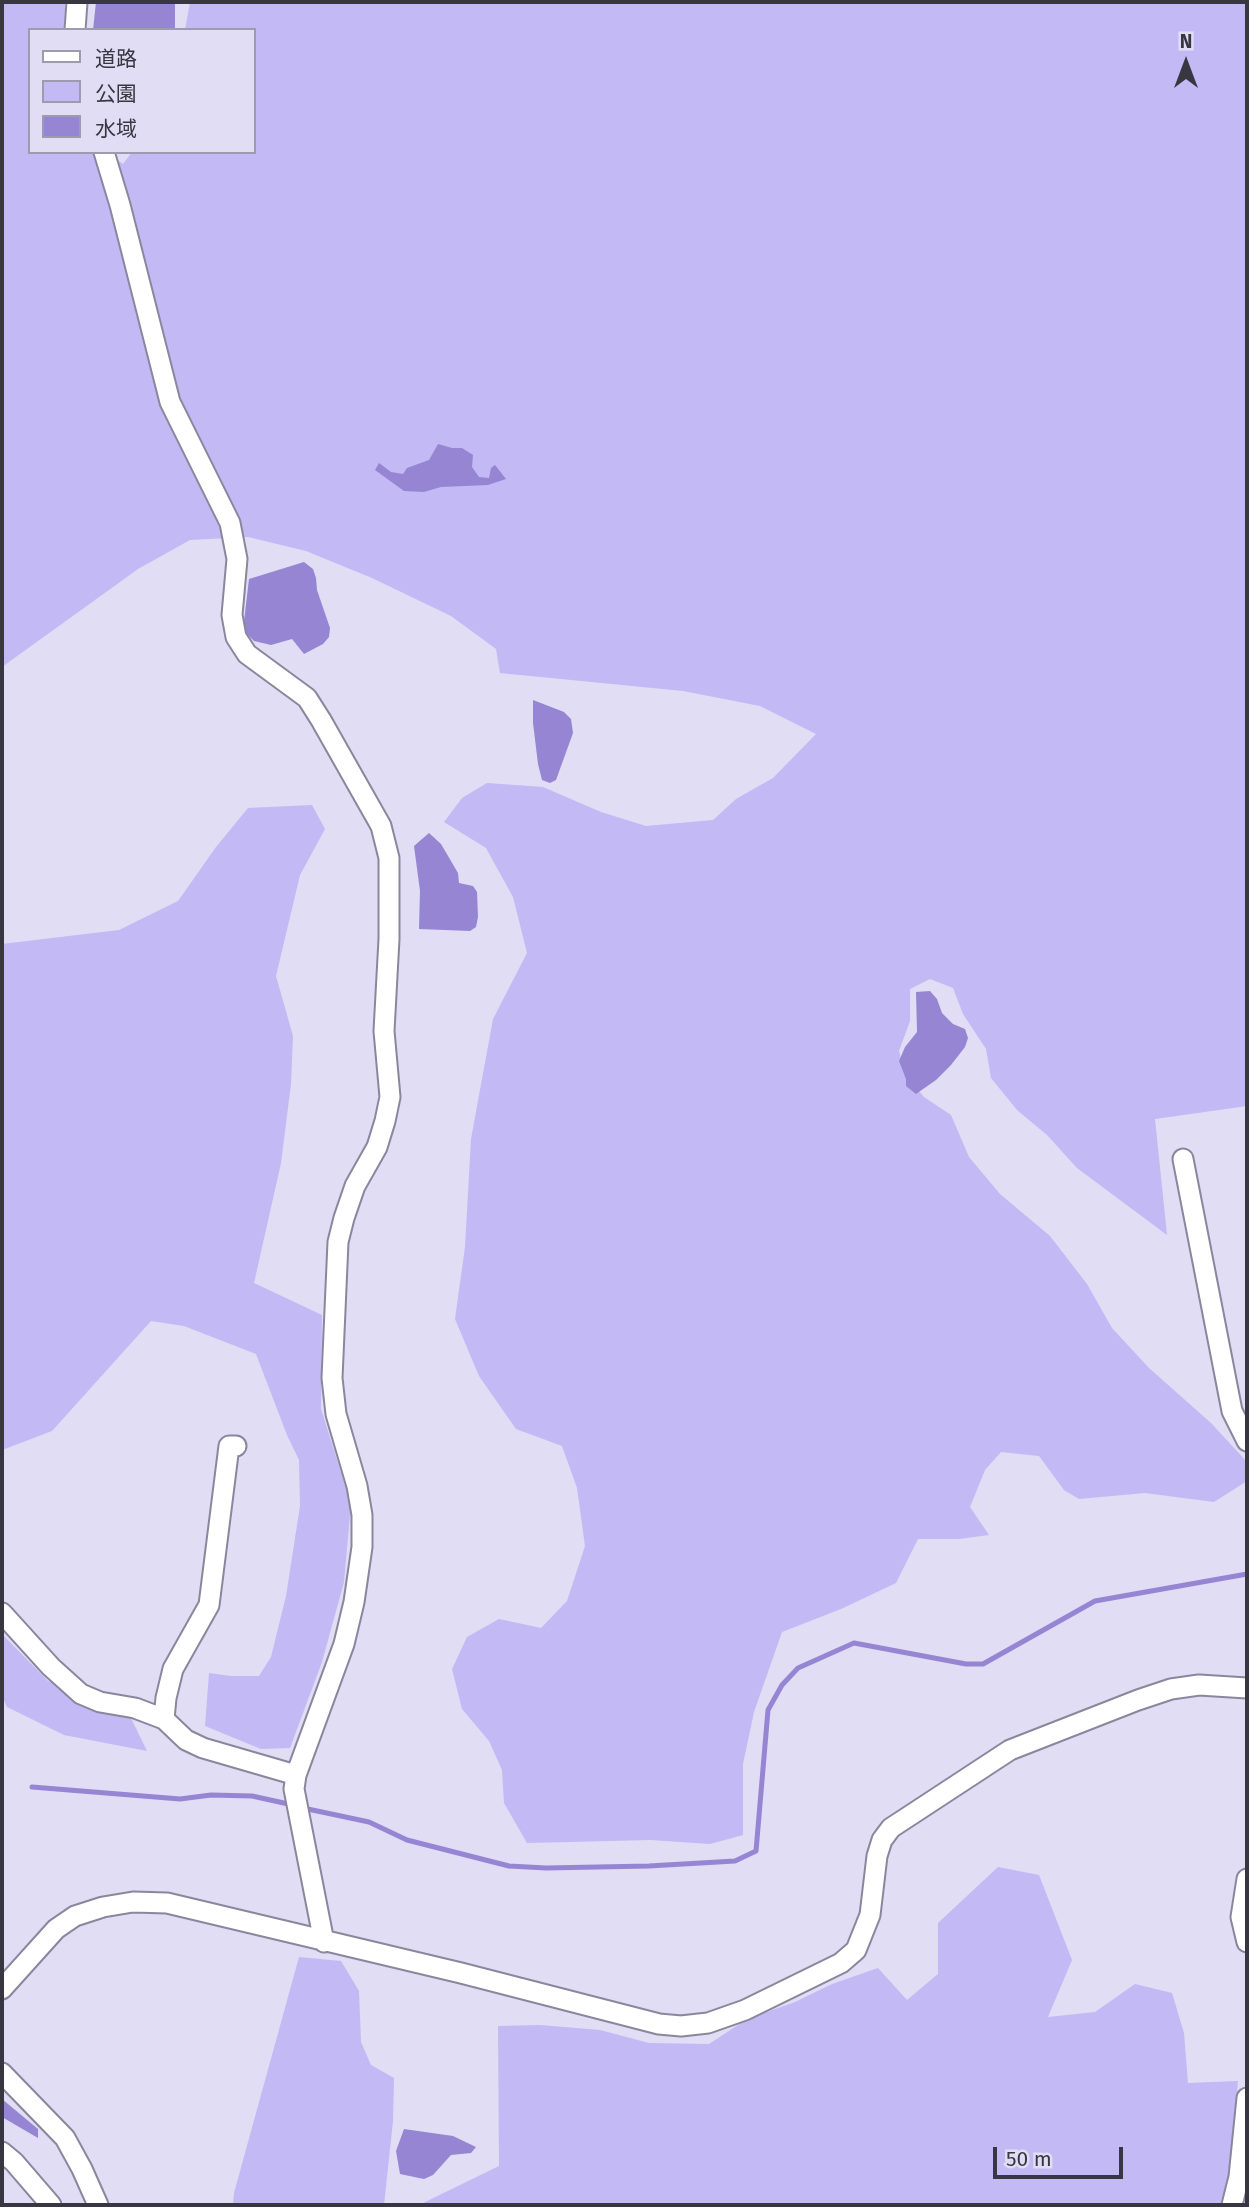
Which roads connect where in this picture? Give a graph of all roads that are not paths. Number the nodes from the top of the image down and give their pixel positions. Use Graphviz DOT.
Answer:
graph roads {
  1 [pos="76,2"];
  2 [pos="75,28"];
  3 [pos="105,154"];
  4 [pos="1183,1159"];
  5 [pos="1247,1441"];
  6 [pos="236,1446"];
  7 [pos="2,1613"];
  8 [pos="1247,1688"];
  9 [pos="164,1719"];
  10 [pos="296,1775"];
  11 [pos="1247,1880"];
  12 [pos="324,1942"];
  13 [pos="1247,1942"];
  14 [pos="2,1989"];
  15 [pos="2,2073"];
  16 [pos="1247,2101"];
  17 [pos="2,2152"];
  18 [pos="51,2205"];
  19 [pos="98,2205"];
  20 [pos="1232,2205"];
  1 -- 2 [label="street"];
  3 -- 10 [label="street"];
  4 -- 5 [label="street"];
  6 -- 9 [label="street"];
  7 -- 9 [label="street"];
  8 -- 12 [label="street"];
  9 -- 10 [label="street"];
  10 -- 12 [label="street"];
  11 -- 13 [label="street"];
  12 -- 14 [label="street"];
  15 -- 19 [label="street"];
  16 -- 20 [label="street"];
  17 -- 18 [label="street"];
}
